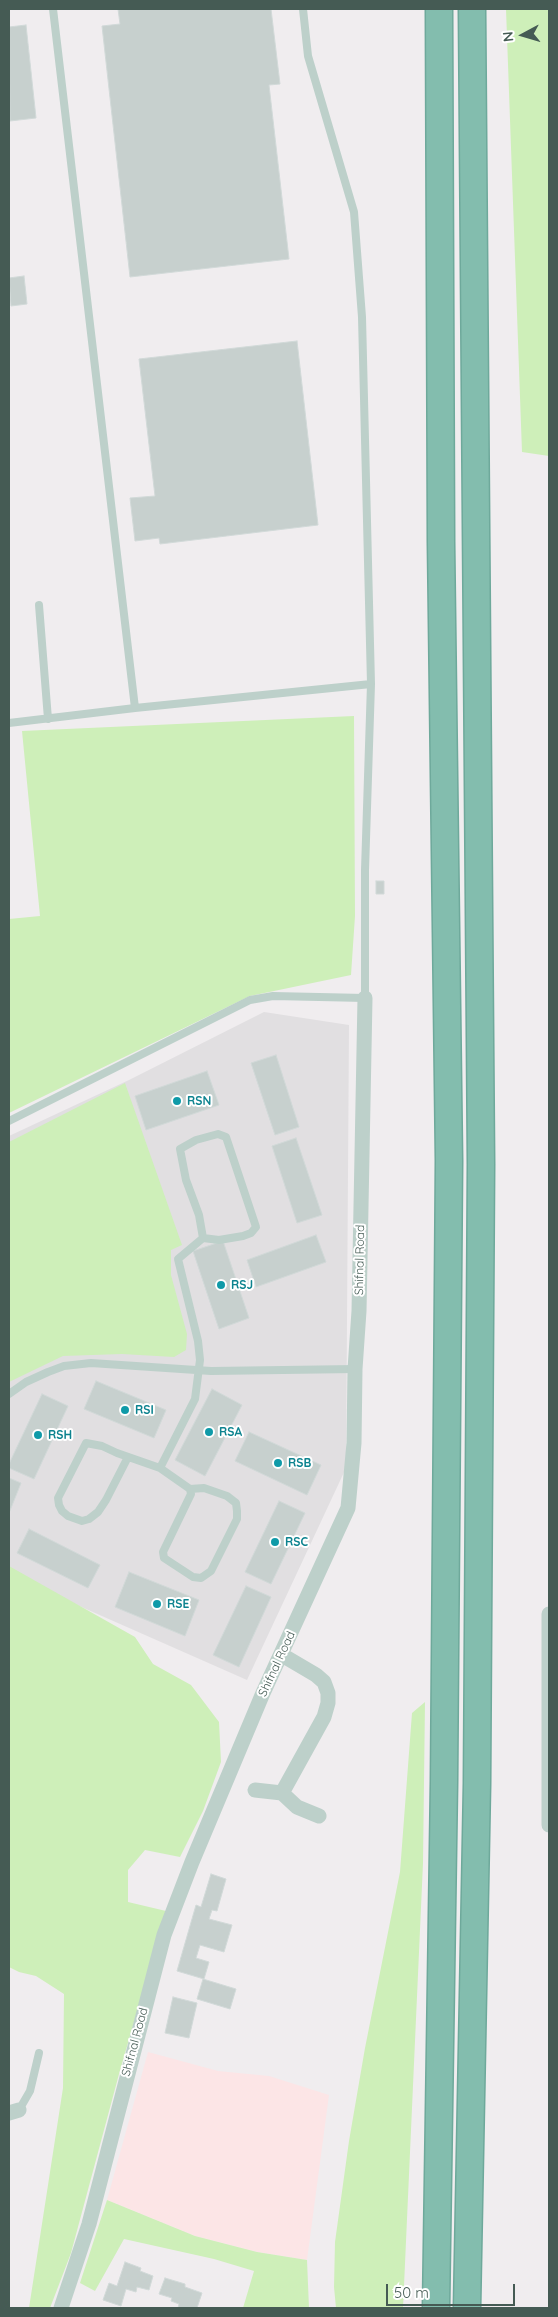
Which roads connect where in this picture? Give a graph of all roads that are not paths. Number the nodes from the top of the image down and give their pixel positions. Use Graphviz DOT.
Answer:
graph roads {
  1 [pos="53,9"];
  2 [pos="303,9"];
  3 [pos="439,9"];
  4 [pos="472,9"];
  5 [pos="39,605"];
  6 [pos="371,684"];
  7 [pos="135,708"];
  8 [pos="48,719"];
  9 [pos="9,724"];
  10 [pos="365,998"];
  11 [pos="9,1121"];
  12 [pos="203,1238"];
  13 [pos="198,1370"];
  14 [pos="355,1370"];
  15 [pos="9,1394"];
  16 [pos="128,1457"];
  17 [pos="160,1468"];
  18 [pos="190,1489"];
  19 [pos="549,1614"];
  20 [pos="282,1655"];
  21 [pos="548,1766"];
  22 [pos="256,1790"];
  23 [pos="282,1794"];
  24 [pos="319,1816"];
  25 [pos="549,1825"];
  26 [pos="39,2053"];
  27 [pos="14,2111"];
  28 [pos="61,2308"];
  29 [pos="436,2308"];
  30 [pos="467,2308"];
  1 -- 7 [label="lane"];
  2 -- 6 [label="lane"];
  3 -- 29 [label="highway"];
  4 -- 30 [label="highway"];
  5 -- 8 [label="lane"];
  6 -- 7 [label="lane"];
  6 -- 10 [label="lane"];
  7 -- 8 [label="lane"];
  8 -- 9 [label="lane"];
  10 -- 11 [label="lane"];
  10 -- 14 [label="street, Shifnal Road"];
  12 -- 12 [label="lane"];
  12 -- 13 [label="lane"];
  13 -- 14 [label="lane"];
  13 -- 15 [label="lane"];
  13 -- 17 [label="lane"];
  14 -- 20 [label="street, Shifnal Road"];
  16 -- 16 [label="lane"];
  16 -- 17 [label="lane"];
  17 -- 18 [label="lane"];
  18 -- 18 [label="lane"];
  19 -- 21 [label="street"];
  20 -- 23 [label="street"];
  20 -- 28 [label="street, Shifnal Road"];
  21 -- 25 [label="street"];
  22 -- 23 [label="street"];
  23 -- 24 [label="street"];
  26 -- 27 [label="lane"];
}
